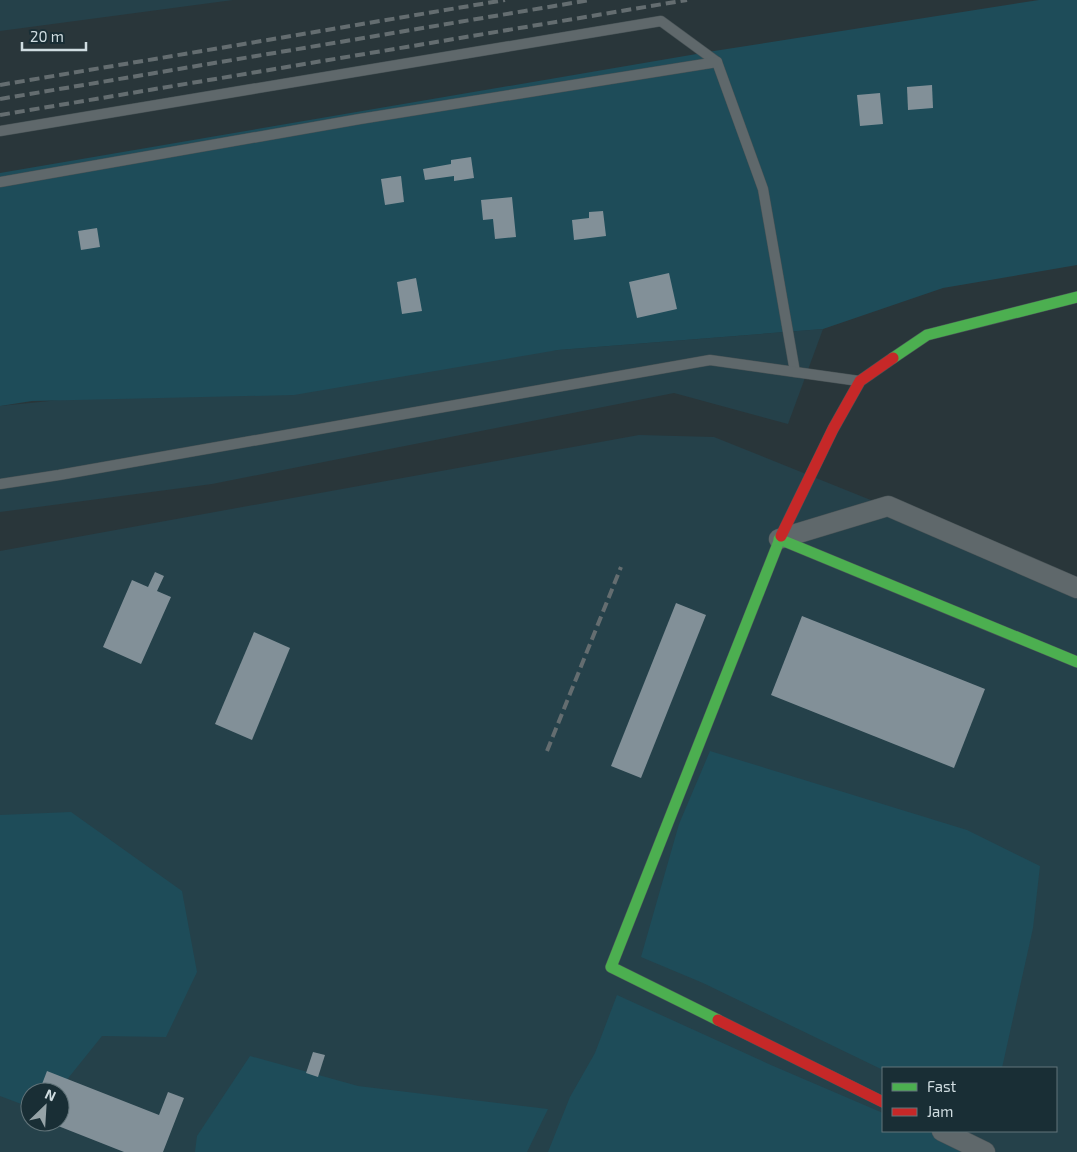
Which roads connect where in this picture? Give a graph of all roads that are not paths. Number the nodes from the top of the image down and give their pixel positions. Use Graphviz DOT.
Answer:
graph roads {
  1 [pos="718,62"];
  2 [pos="0,130"];
  3 [pos="0,182"];
  4 [pos="1077,297"];
  5 [pos="795,372"];
  6 [pos="860,381"];
  7 [pos="0,484"];
  8 [pos="779,539"];
  9 [pos="1077,588"];
  10 [pos="1077,662"];
  11 [pos="882,1102"];
  12 [pos="944,1132"];
  13 [pos="985,1152"];
  1 -- 2 [label="lane"];
  1 -- 3 [label="lane"];
  1 -- 5 [label="lane"];
  4 -- 6 [label="street"];
  5 -- 6 [label="lane"];
  5 -- 7 [label="lane"];
  6 -- 8 [label="street"];
  8 -- 9 [label="street"];
  8 -- 10 [label="street"];
  8 -- 11 [label="street"];
  12 -- 13 [label="street"];
}
